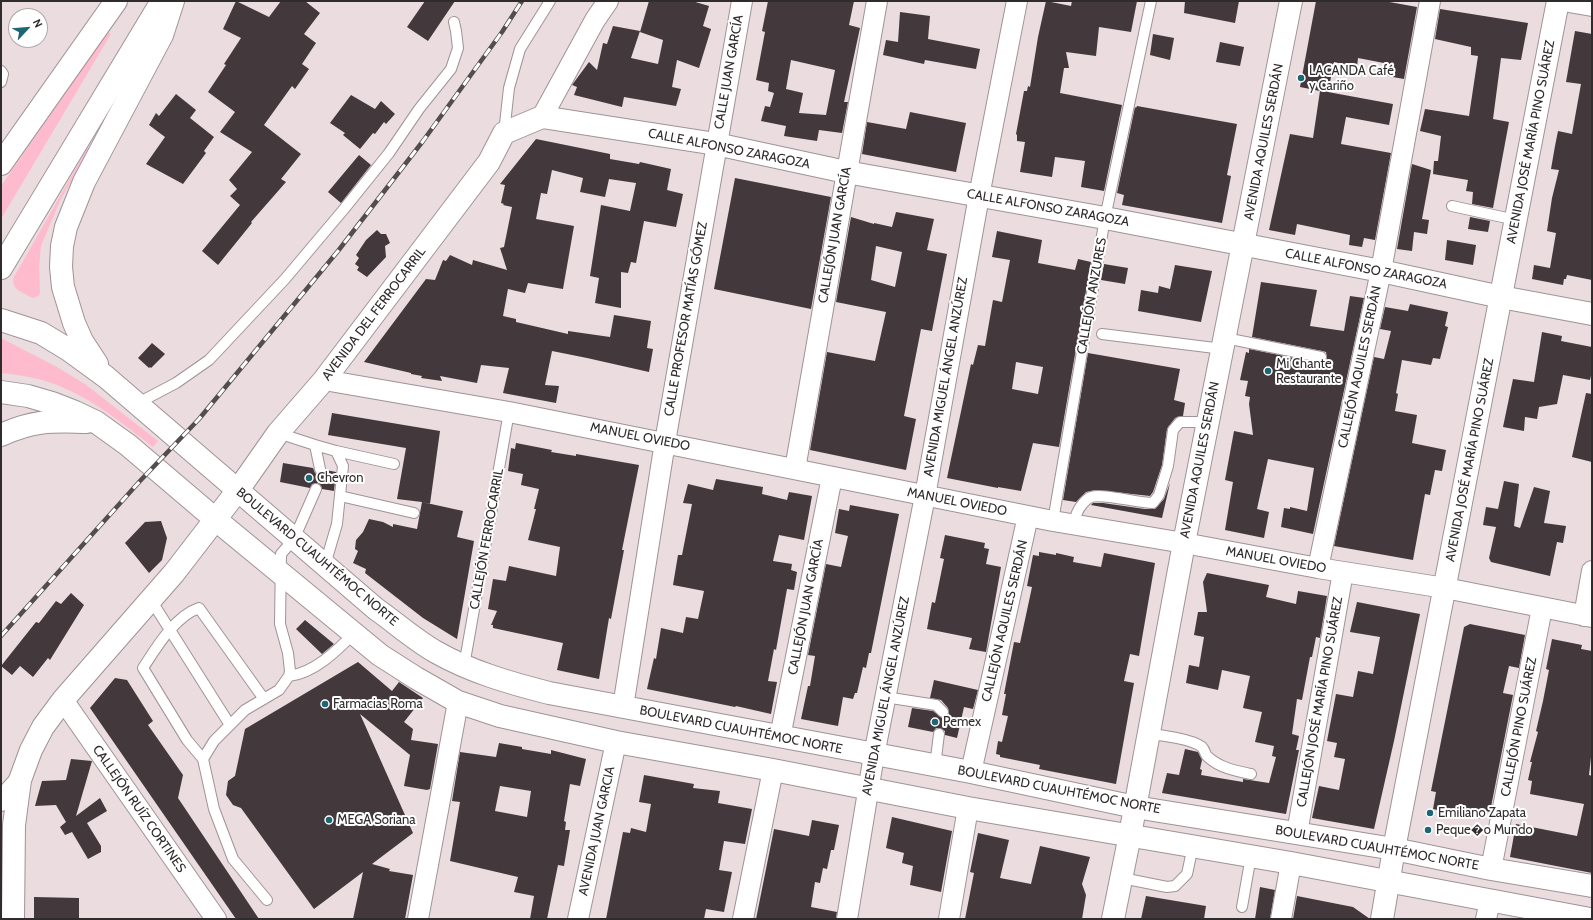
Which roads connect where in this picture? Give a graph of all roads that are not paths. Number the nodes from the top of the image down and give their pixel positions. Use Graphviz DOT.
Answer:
graph roads {
  1 [pos="116,1"];
  2 [pos="162,1"];
  3 [pos="173,1"];
  4 [pos="550,1"];
  5 [pos="608,1"];
  6 [pos="742,1"];
  7 [pos="877,1"];
  8 [pos="1017,1"];
  9 [pos="1151,1"];
  10 [pos="1291,1"];
  11 [pos="1430,1"];
  12 [pos="1558,1"];
  13 [pos="1562,1"];
  14 [pos="1592,6"];
  15 [pos="454,22"];
  16 [pos="1,71"];
  17 [pos="1,82"];
  18 [pos="542,117"];
  19 [pos="504,133"];
  20 [pos="716,144"];
  21 [pos="1,164"];
  22 [pos="846,172"];
  23 [pos="979,196"];
  24 [pos="1452,206"];
  25 [pos="1105,218"];
  26 [pos="1516,220"];
  27 [pos="1244,245"];
  28 [pos="1,268"];
  29 [pos="1381,271"];
  30 [pos="1501,297"];
  31 [pos="1,304"];
  32 [pos="1592,314"];
  33 [pos="1,320"];
  34 [pos="41,333"];
  35 [pos="1102,334"];
  36 [pos="1224,343"];
  37 [pos="1321,357"];
  38 [pos="106,376"];
  39 [pos="324,380"];
  40 [pos="1,392"];
  41 [pos="138,403"];
  42 [pos="509,412"];
  43 [pos="96,422"];
  44 [pos="1208,422"];
  45 [pos="278,433"];
  46 [pos="1,435"];
  47 [pos="665,442"];
  48 [pos="315,445"];
  49 [pos="336,451"];
  50 [pos="394,464"];
  51 [pos="320,469"];
  52 [pos="795,469"];
  53 [pos="832,477"];
  54 [pos="316,489"];
  55 [pos="238,490"];
  56 [pos="340,496"];
  57 [pos="925,496"];
  58 [pos="414,513"];
  59 [pos="1028,516"];
  60 [pos="215,519"];
  61 [pos="1053,521"];
  62 [pos="1076,525"];
  63 [pos="294,539"];
  64 [pos="1184,543"];
  65 [pos="325,565"];
  66 [pos="1318,568"];
  67 [pos="1592,571"];
  68 [pos="1343,572"];
  69 [pos="282,574"];
  70 [pos="1444,588"];
  71 [pos="151,600"];
  72 [pos="1542,608"];
  73 [pos="1588,617"];
  74 [pos="170,629"];
  75 [pos="354,633"];
  76 [pos="464,666"];
  77 [pos="289,676"];
  78 [pos="885,697"];
  79 [pos="264,699"];
  80 [pos="63,700"];
  81 [pos="458,702"];
  82 [pos="623,707"];
  83 [pos="943,712"];
  84 [pos="230,725"];
  85 [pos="938,734"];
  86 [pos="1148,734"];
  87 [pos="780,737"];
  88 [pos="616,742"];
  89 [pos="874,755"];
  90 [pos="203,759"];
  91 [pos="935,766"];
  92 [pos="773,770"];
  93 [pos="971,772"];
  94 [pos="1251,774"];
  95 [pos="20,780"];
  96 [pos="869,788"];
  97 [pos="1,800"];
  98 [pos="1135,807"];
  99 [pos="968,808"];
  100 [pos="1297,833"];
  101 [pos="1130,835"];
  102 [pos="1193,846"];
  103 [pos="1394,849"];
  104 [pos="1251,856"];
  105 [pos="1291,863"];
  106 [pos="1491,869"];
  107 [pos="1122,878"];
  108 [pos="1390,881"];
  109 [pos="1592,886"];
  110 [pos="267,900"];
  111 [pos="1242,907"];
  112 [pos="1488,909"];
  113 [pos="13,919"];
  114 [pos="216,919"];
  115 [pos="418,919"];
  116 [pos="578,919"];
  117 [pos="743,919"];
  118 [pos="847,919"];
  119 [pos="949,919"];
  120 [pos="1113,919"];
  121 [pos="1281,919"];
  122 [pos="1382,919"];
  123 [pos="1590,919"];
  1 -- 21 [label="main road"];
  2 -- 28 [label="main road"];
  3 -- 38 [label="main road"];
  4 -- 19 [label="lane"];
  5 -- 18 [label="street"];
  6 -- 20 [label="street, CALLE JUAN GARCÍA"];
  7 -- 22 [label="street, CALLEJÓN JUAN GARCÍA"];
  8 -- 23 [label="street, AVENIDA MIGUEL ÁNGEL ANZÚREZ"];
  9 -- 25 [label="lane, CALLEJÓN ANZURES"];
  10 -- 27 [label="main road, AVENIDA AQUILES SERDÁN"];
  11 -- 29 [label="street, CALLEJÓN AQUILES SERDÁN"];
  12 -- 26 [label="main road, AVENIDA JOSÉ MARÍA PINO SUÁREZ"];
  13 -- 14 [label="street"];
  15 -- 41 [label="lane"];
  16 -- 17 [label="lane"];
  18 -- 19 [label="main road"];
  18 -- 20 [label="main road, CALLE ALFONSO ZARAGOZA"];
  19 -- 39 [label="main road, AVENIDA DEL FERROCARRIL"];
  20 -- 22 [label="main road, CALLE ALFONSO ZARAGOZA"];
  20 -- 47 [label="street, CALLE PROFESOR MATÍAS GÓMEZ"];
  22 -- 23 [label="main road, CALLE ALFONSO ZARAGOZA"];
  22 -- 52 [label="street, CALLEJÓN JUAN GARCÍA"];
  23 -- 25 [label="main road, CALLE ALFONSO ZARAGOZA"];
  23 -- 57 [label="street, AVENIDA MIGUEL ÁNGEL ANZÚREZ"];
  24 -- 26 [label="lane"];
  25 -- 27 [label="main road, CALLE ALFONSO ZARAGOZA"];
  25 -- 61 [label="lane, CALLEJÓN ANZURES"];
  26 -- 30 [label="main road, AVENIDA JOSÉ MARÍA PINO SUÁREZ"];
  27 -- 29 [label="main road, CALLE ALFONSO ZARAGOZA"];
  27 -- 36 [label="main road, AVENIDA AQUILES SERDÁN"];
  29 -- 30 [label="main road, CALLE ALFONSO ZARAGOZA"];
  29 -- 66 [label="street, CALLEJÓN AQUILES SERDÁN"];
  30 -- 32 [label="main road, CALLE ALFONSO ZARAGOZA"];
  30 -- 70 [label="main road, AVENIDA JOSÉ MARÍA PINO SUÁREZ"];
  31 -- 34 [label="main road"];
  33 -- 34 [label="main road, BOULEVARD CUAUHTÉMOC NORTE"];
  34 -- 38 [label="main road, BOULEVARD CUAUHTÉMOC NORTE"];
  35 -- 36 [label="lane"];
  36 -- 37 [label="lane"];
  36 -- 44 [label="main road, AVENIDA AQUILES SERDÁN"];
  38 -- 41 [label="main road, BOULEVARD CUAUHTÉMOC NORTE"];
  39 -- 42 [label="street, MANUEL OVIEDO"];
  39 -- 45 [label="main road, AVENIDA DEL FERROCARRIL"];
  40 -- 43 [label="main road"];
  41 -- 55 [label="main road, BOULEVARD CUAUHTÉMOC NORTE"];
  42 -- 47 [label="street, MANUEL OVIEDO"];
  42 -- 76 [label="lane, CALLEJÓN FERROCARRIL"];
  43 -- 46 [label="main road"];
  43 -- 60 [label="main road"];
  44 -- 62 [label="lane"];
  44 -- 64 [label="main road, AVENIDA AQUILES SERDÁN"];
  45 -- 48 [label="lane"];
  45 -- 55 [label="main road, AVENIDA DEL FERROCARRIL"];
  47 -- 52 [label="street, MANUEL OVIEDO"];
  47 -- 82 [label="street, CALLE PROFESOR MATÍAS GÓMEZ"];
  48 -- 49 [label="lane"];
  48 -- 51 [label="lane"];
  49 -- 50 [label="lane"];
  49 -- 56 [label="lane"];
  52 -- 53 [label="street, MANUEL OVIEDO"];
  53 -- 57 [label="street, MANUEL OVIEDO"];
  53 -- 87 [label="street, CALLEJÓN JUAN GARCÍA"];
  54 -- 63 [label="lane"];
  55 -- 60 [label="main road, AVENIDA DEL FERROCARRIL"];
  55 -- 63 [label="main road, BOULEVARD CUAUHTÉMOC NORTE"];
  56 -- 58 [label="lane"];
  56 -- 65 [label="lane"];
  57 -- 59 [label="street, MANUEL OVIEDO"];
  57 -- 78 [label="street, AVENIDA MIGUEL ÁNGEL ANZÚREZ"];
  59 -- 61 [label="street, MANUEL OVIEDO"];
  59 -- 93 [label="street, CALLEJÓN AQUILES SERDÁN"];
  60 -- 69 [label="main road"];
  60 -- 71 [label="main road, AVENIDA DEL FERROCARRIL"];
  61 -- 62 [label="street, MANUEL OVIEDO"];
  62 -- 64 [label="street, MANUEL OVIEDO"];
  63 -- 65 [label="main road, BOULEVARD CUAUHTÉMOC NORTE"];
  63 -- 69 [label="lane"];
  64 -- 66 [label="street, MANUEL OVIEDO"];
  64 -- 86 [label="main road, AVENIDA AQUILES SERDÁN"];
  65 -- 76 [label="main road, BOULEVARD CUAUHTÉMOC NORTE"];
  66 -- 68 [label="street, MANUEL OVIEDO"];
  67 -- 73 [label="street"];
  68 -- 70 [label="street, MANUEL OVIEDO"];
  68 -- 100 [label="street, CALLEJÓN JOSÉ MARÍA PINO SUÁREZ"];
  69 -- 75 [label="main road"];
  69 -- 77 [label="lane"];
  70 -- 72 [label="street, MANUEL OVIEDO"];
  70 -- 103 [label="main road, AVENIDA JOSÉ MARÍA PINO SUÁREZ"];
  71 -- 74 [label="lane"];
  71 -- 80 [label="main road, AVENIDA DEL FERROCARRIL"];
  72 -- 73 [label="street, MANUEL OVIEDO"];
  72 -- 106 [label="street, CALLEJÓN PINO SUÁREZ"];
  74 -- 79 [label="lane"];
  74 -- 84 [label="lane"];
  74 -- 90 [label="lane"];
  75 -- 77 [label="lane"];
  75 -- 81 [label="main road"];
  76 -- 82 [label="main road, BOULEVARD CUAUHTÉMOC NORTE"];
  77 -- 79 [label="lane"];
  78 -- 83 [label="lane"];
  78 -- 89 [label="street, AVENIDA MIGUEL ÁNGEL ANZÚREZ"];
  79 -- 84 [label="lane"];
  80 -- 95 [label="main road, AVENIDA DEL FERROCARRIL"];
  80 -- 114 [label="street, CALLEJÓN RUÍZ CORTINES"];
  81 -- 88 [label="main road"];
  81 -- 115 [label="street"];
  82 -- 87 [label="main road, BOULEVARD CUAUHTÉMOC NORTE"];
  84 -- 90 [label="lane"];
  85 -- 91 [label="lane"];
  86 -- 94 [label="lane"];
  86 -- 98 [label="main road, AVENIDA AQUILES SERDÁN"];
  87 -- 89 [label="main road, BOULEVARD CUAUHTÉMOC NORTE"];
  88 -- 92 [label="main road"];
  88 -- 116 [label="street, AVENIDA JUAN GARCIA"];
  89 -- 91 [label="main road, BOULEVARD CUAUHTÉMOC NORTE"];
  89 -- 96 [label="street, AVENIDA MIGUEL ÁNGEL ANZÚREZ"];
  90 -- 110 [label="lane"];
  91 -- 93 [label="main road, BOULEVARD CUAUHTÉMOC NORTE"];
  92 -- 96 [label="main road"];
  92 -- 117 [label="street"];
  93 -- 98 [label="main road, BOULEVARD CUAUHTÉMOC NORTE"];
  95 -- 97 [label="street"];
  95 -- 113 [label="main road, AVENIDA DEL FERROCARRIL"];
  96 -- 99 [label="main road"];
  96 -- 118 [label="street, AVENIDA MIGUEL ÁNGEL ANZÚREZ"];
  98 -- 100 [label="main road, BOULEVARD CUAUHTÉMOC NORTE"];
  98 -- 101 [label="main road, AVENIDA AQUILES SERDÁN"];
  99 -- 101 [label="main road"];
  99 -- 119 [label="street"];
  100 -- 103 [label="main road, BOULEVARD CUAUHTÉMOC NORTE"];
  101 -- 102 [label="main road"];
  101 -- 107 [label="main road, AVENIDA AQUILES SERDÁN"];
  102 -- 104 [label="main road"];
  102 -- 107 [label="lane"];
  103 -- 106 [label="main road, BOULEVARD CUAUHTÉMOC NORTE"];
  103 -- 108 [label="main road, AVENIDA JOSÉ MARÍA PINO SUÁREZ"];
  104 -- 105 [label="main road"];
  104 -- 111 [label="lane"];
  105 -- 108 [label="main road"];
  105 -- 121 [label="street"];
  106 -- 109 [label="main road, BOULEVARD CUAUHTÉMOC NORTE"];
  107 -- 120 [label="main road, AVENIDA AQUILES SERDÁN"];
  108 -- 112 [label="main road"];
  108 -- 122 [label="main road, AVENIDA JOSÉ MARÍA PINO SUÁREZ"];
  112 -- 123 [label="main road"];
}
